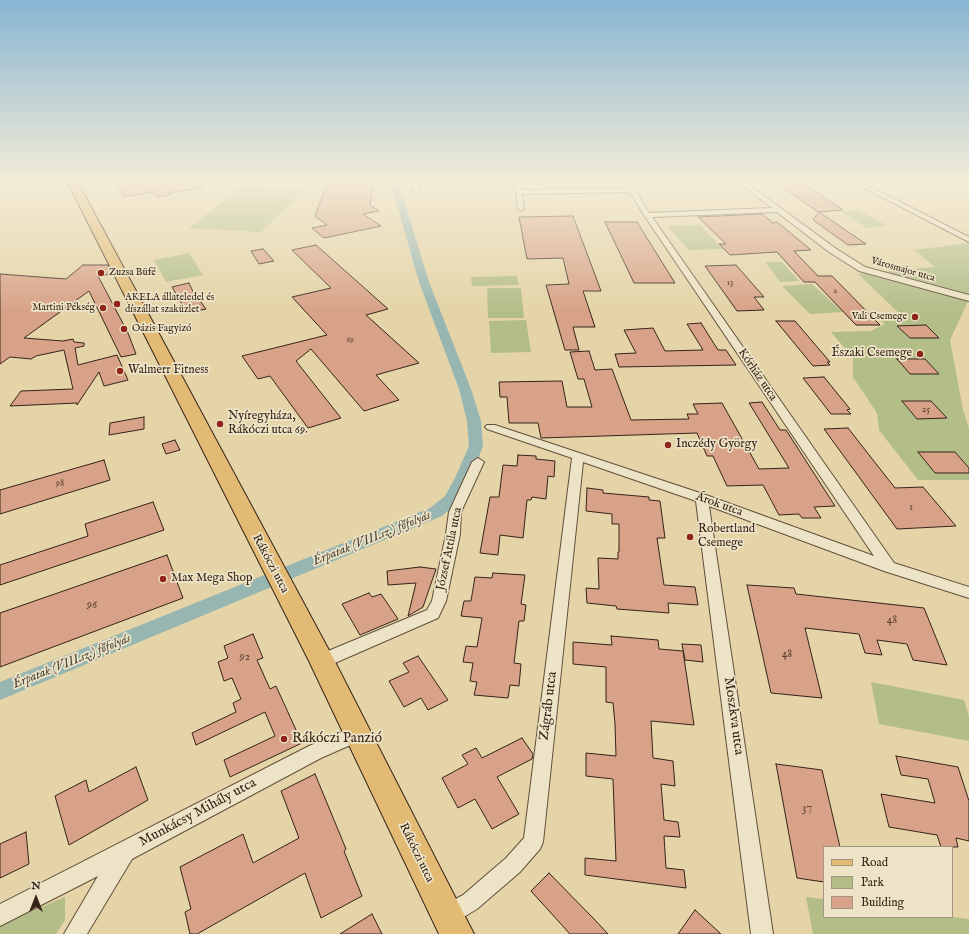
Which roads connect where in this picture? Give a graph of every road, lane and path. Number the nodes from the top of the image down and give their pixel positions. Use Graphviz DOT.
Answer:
graph roads {
  1 [pos="95,225"];
  2 [pos="654,225"];
  3 [pos="798,225"];
  4 [pos="939,225"];
  5 [pos="969,240"];
  6 [pos="969,298"];
  7 [pos="490,426"];
  8 [pos="578,457"];
  9 [pos="478,462"];
  10 [pos="702,498"];
  11 [pos="888,566"];
  12 [pos="969,593"];
  13 [pos="322,661"];
  14 [pos="358,733"];
  15 [pos="124,852"];
  16 [pos="0,915"];
  17 [pos="452,925"];
  18 [pos="74,934"];
  19 [pos="762,934"];
  1 -- 13 [label="main road, Rákóczi utca"];
  2 -- 11 [label="street, Kórház utca"];
  3 -- 6 [label="street, Városmajor utca"];
  4 -- 5 [label="street"];
  7 -- 8 [label="street, Árok utca"];
  8 -- 10 [label="street, Árok utca"];
  8 -- 17 [label="street, Zágráb utca"];
  9 -- 13 [label="street, József Attila utca"];
  10 -- 11 [label="street, Árok utca"];
  10 -- 19 [label="street, Moszkva utca"];
  11 -- 12 [label="street, Árok utca"];
  13 -- 14 [label="main road, Rákóczi utca"];
  14 -- 15 [label="street, Munkácsy Mihály utca"];
  14 -- 17 [label="main road, Rákóczi utca"];
  15 -- 16 [label="street, Munkácsy Mihály utca"];
  15 -- 18 [label="street"];
}
